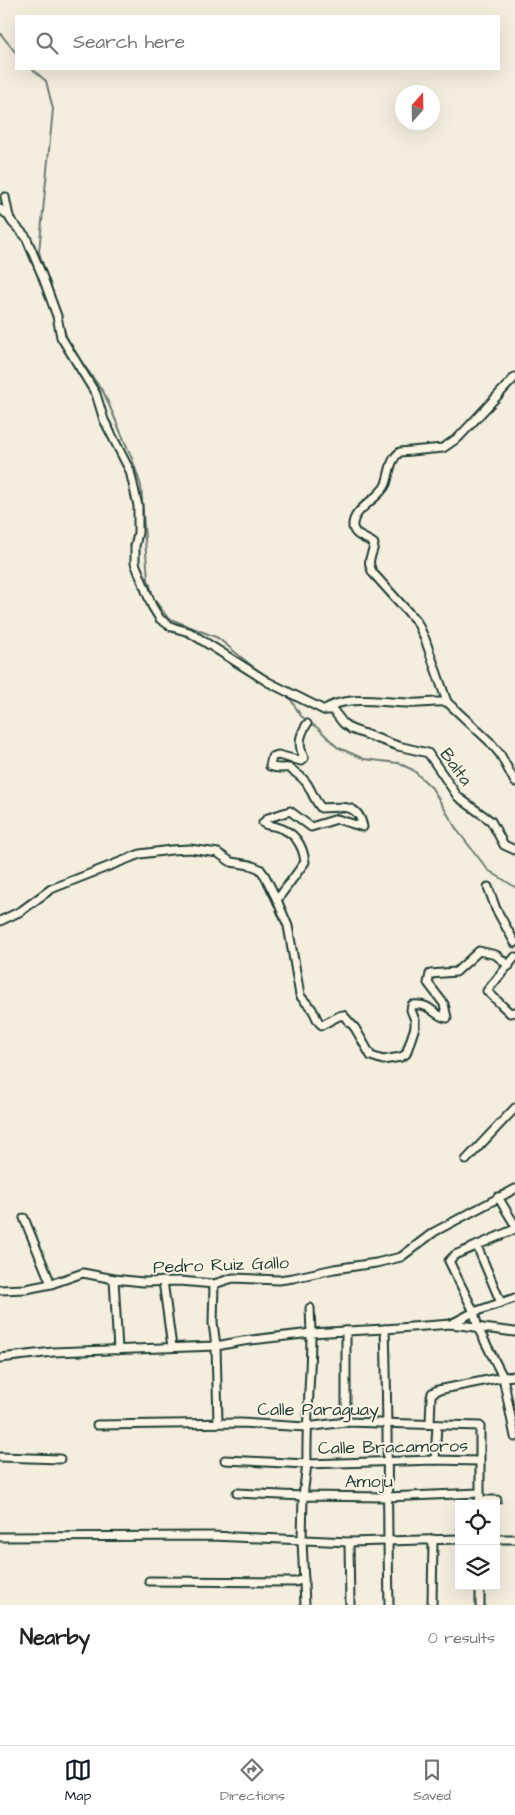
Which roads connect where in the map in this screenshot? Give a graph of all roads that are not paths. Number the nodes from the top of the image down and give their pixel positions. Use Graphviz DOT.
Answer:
graph roads {
  1 [pos="6,197"];
  2 [pos="0,208"];
  3 [pos="9,216"];
  4 [pos="515,377"];
  5 [pos="447,702"];
  6 [pos="324,710"];
  7 [pos="307,724"];
  8 [pos="515,782"];
  9 [pos="515,850"];
  10 [pos="488,887"];
  11 [pos="277,900"];
  12 [pos="0,921"];
  13 [pos="515,943"];
  14 [pos="515,957"];
  15 [pos="509,966"];
  16 [pos="515,1012"];
  17 [pos="515,1108"];
  18 [pos="466,1160"];
  19 [pos="515,1189"];
  20 [pos="498,1197"];
  21 [pos="24,1218"];
  22 [pos="515,1227"];
  23 [pos="477,1246"];
  24 [pos="114,1279"];
  25 [pos="163,1281"];
  26 [pos="51,1284"];
  27 [pos="214,1284"];
  28 [pos="0,1290"];
  29 [pos="515,1298"];
  30 [pos="501,1303"];
  31 [pos="310,1308"];
  32 [pos="474,1312"];
  33 [pos="451,1324"];
  34 [pos="478,1328"];
  35 [pos="385,1329"];
  36 [pos="346,1331"];
  37 [pos="515,1332"];
  38 [pos="311,1333"];
  39 [pos="216,1346"];
  40 [pos="172,1347"];
  41 [pos="118,1350"];
  42 [pos="0,1358"];
  43 [pos="515,1376"];
  44 [pos="503,1377"];
  45 [pos="346,1422"];
  46 [pos="218,1423"];
  47 [pos="388,1424"];
  48 [pos="97,1425"];
  49 [pos="433,1425"];
  50 [pos="306,1428"];
  51 [pos="515,1433"];
  52 [pos="515,1437"];
  53 [pos="0,1457"];
  54 [pos="60,1459"];
  55 [pos="225,1460"];
  56 [pos="435,1460"];
  57 [pos="480,1460"];
  58 [pos="386,1462"];
  59 [pos="307,1464"];
  60 [pos="237,1493"];
  61 [pos="303,1496"];
  62 [pos="388,1497"];
  63 [pos="479,1499"];
  64 [pos="497,1500"];
  65 [pos="0,1538"];
  66 [pos="515,1538"];
  67 [pos="433,1539"];
  68 [pos="455,1539"];
  69 [pos="500,1539"];
  70 [pos="302,1540"];
  71 [pos="388,1541"];
  72 [pos="349,1542"];
  73 [pos="304,1579"];
  74 [pos="149,1581"];
  75 [pos="480,1590"];
  76 [pos="305,1605"];
  77 [pos="350,1605"];
  78 [pos="389,1605"];
  79 [pos="432,1605"];
  80 [pos="480,1605"];
  1 -- 3 [label="street"];
  2 -- 3 [label="street"];
  3 -- 6 [label="street"];
  4 -- 5 [label="street"];
  5 -- 6 [label="street"];
  5 -- 8 [label="street"];
  6 -- 9 [label="street, Balta"];
  7 -- 11 [label="street"];
  10 -- 13 [label="street"];
  11 -- 12 [label="street"];
  11 -- 15 [label="street"];
  14 -- 15 [label="street"];
  15 -- 16 [label="street"];
  17 -- 18 [label="street"];
  19 -- 20 [label="street, Pedro Ruiz Gallo"];
  20 -- 22 [label="street"];
  20 -- 27 [label="street, Pedro Ruiz Gallo"];
  21 -- 26 [label="street"];
  22 -- 23 [label="street"];
  23 -- 30 [label="street"];
  23 -- 32 [label="street"];
  24 -- 25 [label="street, Pedro Ruiz Gallo"];
  24 -- 26 [label="street, Pedro Ruiz Gallo"];
  24 -- 41 [label="street"];
  25 -- 27 [label="street, Pedro Ruiz Gallo"];
  25 -- 40 [label="street"];
  26 -- 28 [label="street, Pedro Ruiz Gallo"];
  27 -- 39 [label="street"];
  29 -- 30 [label="street"];
  30 -- 32 [label="street"];
  31 -- 38 [label="street"];
  32 -- 33 [label="street"];
  32 -- 34 [label="street"];
  33 -- 34 [label="street"];
  33 -- 35 [label="street"];
  34 -- 37 [label="street"];
  34 -- 44 [label="street"];
  35 -- 36 [label="street"];
  35 -- 47 [label="street"];
  36 -- 38 [label="street"];
  36 -- 45 [label="street"];
  38 -- 39 [label="street"];
  38 -- 50 [label="street"];
  39 -- 40 [label="street"];
  39 -- 46 [label="street"];
  40 -- 41 [label="street"];
  41 -- 42 [label="street"];
  43 -- 44 [label="street"];
  44 -- 49 [label="street"];
  44 -- 51 [label="street"];
  45 -- 47 [label="street, Calle Paraguay"];
  45 -- 50 [label="street, Calle Paraguay"];
  46 -- 48 [label="street, Calle Paraguay"];
  46 -- 50 [label="street, Calle Paraguay"];
  47 -- 49 [label="street, Calle Paraguay"];
  47 -- 58 [label="street"];
  49 -- 56 [label="street"];
  49 -- 57 [label="street, Calle Paraguay"];
  50 -- 59 [label="street"];
  51 -- 52 [label="street"];
  53 -- 54 [label="street"];
  55 -- 59 [label="street, Calle Bracamoros"];
  56 -- 57 [label="street, Calle Bracamoros"];
  56 -- 58 [label="street, Calle Bracamoros"];
  57 -- 63 [label="street"];
  58 -- 59 [label="street, Calle Bracamoros"];
  58 -- 62 [label="street"];
  59 -- 61 [label="street"];
  60 -- 61 [label="street, Amoju"];
  61 -- 62 [label="street, Amoju"];
  61 -- 70 [label="street"];
  62 -- 63 [label="street, Amoju"];
  62 -- 71 [label="street"];
  63 -- 64 [label="street, Amoju"];
  65 -- 70 [label="street"];
  66 -- 69 [label="street"];
  67 -- 68 [label="street"];
  67 -- 71 [label="street"];
  67 -- 79 [label="street"];
  70 -- 72 [label="street"];
  70 -- 73 [label="street"];
  71 -- 72 [label="street"];
  71 -- 78 [label="street"];
  72 -- 77 [label="street"];
  73 -- 74 [label="street"];
  73 -- 76 [label="street"];
  75 -- 80 [label="street"];
}
